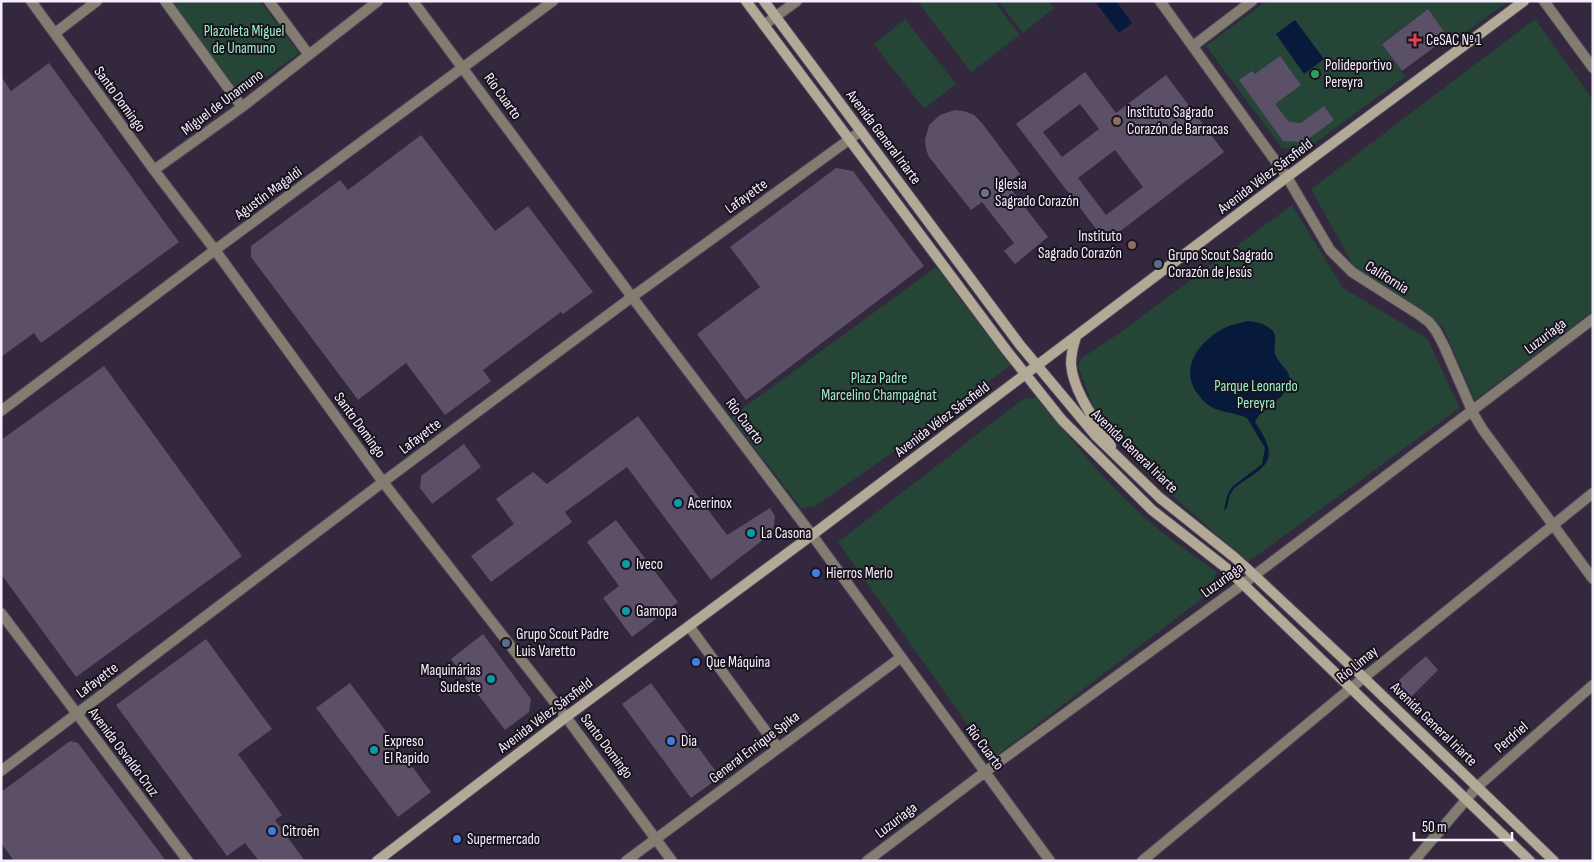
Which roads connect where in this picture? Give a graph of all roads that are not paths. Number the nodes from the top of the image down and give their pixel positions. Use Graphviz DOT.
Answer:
graph roads {
  1 [pos="31,1"];
  2 [pos="97,1"];
  3 [pos="165,1"];
  4 [pos="269,1"];
  5 [pos="378,1"];
  6 [pos="413,1"];
  7 [pos="553,1"];
  8 [pos="746,1"];
  9 [pos="764,1"];
  10 [pos="797,1"];
  11 [pos="1160,1"];
  12 [pos="1252,1"];
  13 [pos="1524,1"];
  14 [pos="1544,1"];
  15 [pos="776,17"];
  16 [pos="764,25"];
  17 [pos="55,33"];
  18 [pos="1193,46"];
  19 [pos="309,55"];
  20 [pos="464,68"];
  21 [pos="1593,68"];
  22 [pos="242,107"];
  23 [pos="861,131"];
  24 [pos="849,139"];
  25 [pos="154,170"];
  26 [pos="1287,177"];
  27 [pos="215,250"];
  28 [pos="632,297"];
  29 [pos="1593,319"];
  30 [pos="1076,337"];
  31 [pos="1037,366"];
  32 [pos="1026,375"];
  33 [pos="1472,410"];
  34 [pos="1,411"];
  35 [pos="1130,471"];
  36 [pos="383,482"];
  37 [pos="1593,493"];
  38 [pos="1552,525"];
  39 [pos="812,535"];
  40 [pos="1254,575"];
  41 [pos="1593,579"];
  42 [pos="1243,584"];
  43 [pos="1,613"];
  44 [pos="689,626"];
  45 [pos="900,658"];
  46 [pos="1364,678"];
  47 [pos="1593,685"];
  48 [pos="1351,688"];
  49 [pos="77,714"];
  50 [pos="566,717"];
  51 [pos="778,748"];
  52 [pos="1,770"];
  53 [pos="985,772"];
  54 [pos="1477,787"];
  55 [pos="1465,799"];
  56 [pos="657,838"];
  57 [pos="380,860"];
  58 [pos="188,861"];
  59 [pos="626,861"];
  60 [pos="672,861"];
  61 [pos="867,861"];
  62 [pos="1050,861"];
  63 [pos="1142,861"];
  64 [pos="1414,861"];
  65 [pos="1530,861"];
  66 [pos="1554,861"];
  1 -- 17 [label="street, Santo Domingo"];
  2 -- 17 [label="street"];
  3 -- 22 [label="street"];
  4 -- 19 [label="street"];
  5 -- 19 [label="street, Miguel de Unamuno"];
  6 -- 20 [label="street, Río Cuarto"];
  7 -- 20 [label="street, Agustín Magaldi"];
  8 -- 16 [label="main road, Avenida General Iriarte"];
  9 -- 15 [label="main road, Avenida General Iriarte"];
  10 -- 15 [label="street"];
  11 -- 18 [label="street, California"];
  12 -- 18 [label="street"];
  13 -- 26 [label="main road, Avenida Vélez Sársfield"];
  14 -- 21 [label="street"];
  15 -- 16 [label="street"];
  15 -- 23 [label="main road, Avenida General Iriarte"];
  16 -- 24 [label="main road, Avenida General Iriarte"];
  17 -- 25 [label="street, Santo Domingo"];
  18 -- 26 [label="street, California"];
  19 -- 22 [label="street, Miguel de Unamuno"];
  20 -- 27 [label="street, Agustín Magaldi"];
  20 -- 28 [label="street, Río Cuarto"];
  22 -- 25 [label="street, Miguel de Unamuno"];
  23 -- 24 [label="street, Lafayette"];
  23 -- 31 [label="main road, Avenida General Iriarte"];
  24 -- 28 [label="street, Lafayette"];
  24 -- 32 [label="main road, Avenida General Iriarte"];
  25 -- 27 [label="street, Santo Domingo"];
  26 -- 30 [label="main road, Avenida Vélez Sársfield"];
  26 -- 33 [label="street, California"];
  27 -- 34 [label="street, Agustín Magaldi"];
  27 -- 36 [label="street, Santo Domingo"];
  28 -- 36 [label="street, Lafayette"];
  28 -- 39 [label="street, Río Cuarto"];
  29 -- 33 [label="street, Luzuriaga"];
  30 -- 31 [label="main road, Avenida Vélez Sársfield"];
  30 -- 35 [label="main road"];
  31 -- 32 [label="main road, Avenida Vélez Sársfield"];
  31 -- 35 [label="main road, Avenida General Iriarte"];
  32 -- 39 [label="main road, Avenida Vélez Sársfield"];
  32 -- 42 [label="main road, Avenida General Iriarte"];
  33 -- 38 [label="street, California"];
  33 -- 40 [label="street, Luzuriaga"];
  35 -- 40 [label="main road, Avenida General Iriarte"];
  36 -- 49 [label="street, Lafayette"];
  36 -- 50 [label="street, Santo Domingo"];
  37 -- 38 [label="street, Río Limay"];
  38 -- 41 [label="street, California"];
  38 -- 46 [label="street, Río Limay"];
  39 -- 44 [label="main road, Avenida Vélez Sársfield"];
  39 -- 45 [label="street, Río Cuarto"];
  40 -- 42 [label="street, Luzuriaga"];
  40 -- 46 [label="main road, Avenida General Iriarte"];
  42 -- 48 [label="main road, Avenida General Iriarte"];
  42 -- 53 [label="street, Luzuriaga"];
  43 -- 49 [label="street, Avenida Osvaldo Cruz"];
  44 -- 50 [label="main road, Avenida Vélez Sársfield"];
  44 -- 51 [label="street"];
  45 -- 51 [label="street, General Enrique Spika"];
  45 -- 53 [label="street, Río Cuarto"];
  46 -- 48 [label="street, Río Limay"];
  46 -- 54 [label="main road, Avenida General Iriarte"];
  47 -- 54 [label="street, Perdriel"];
  48 -- 55 [label="main road, Avenida General Iriarte"];
  48 -- 63 [label="street, Río Limay"];
  49 -- 52 [label="street, Lafayette"];
  49 -- 58 [label="street, Avenida Osvaldo Cruz"];
  50 -- 56 [label="street, Santo Domingo"];
  50 -- 57 [label="main road, Avenida Vélez Sársfield"];
  51 -- 56 [label="street, General Enrique Spika"];
  53 -- 61 [label="street, Luzuriaga"];
  53 -- 62 [label="street, Río Cuarto"];
  54 -- 55 [label="street, Perdriel"];
  54 -- 66 [label="main road, Avenida General Iriarte"];
  55 -- 64 [label="street, Perdriel"];
  55 -- 65 [label="main road, Avenida General Iriarte"];
  56 -- 59 [label="street, General Enrique Spika"];
  56 -- 60 [label="street, Santo Domingo"];
}
